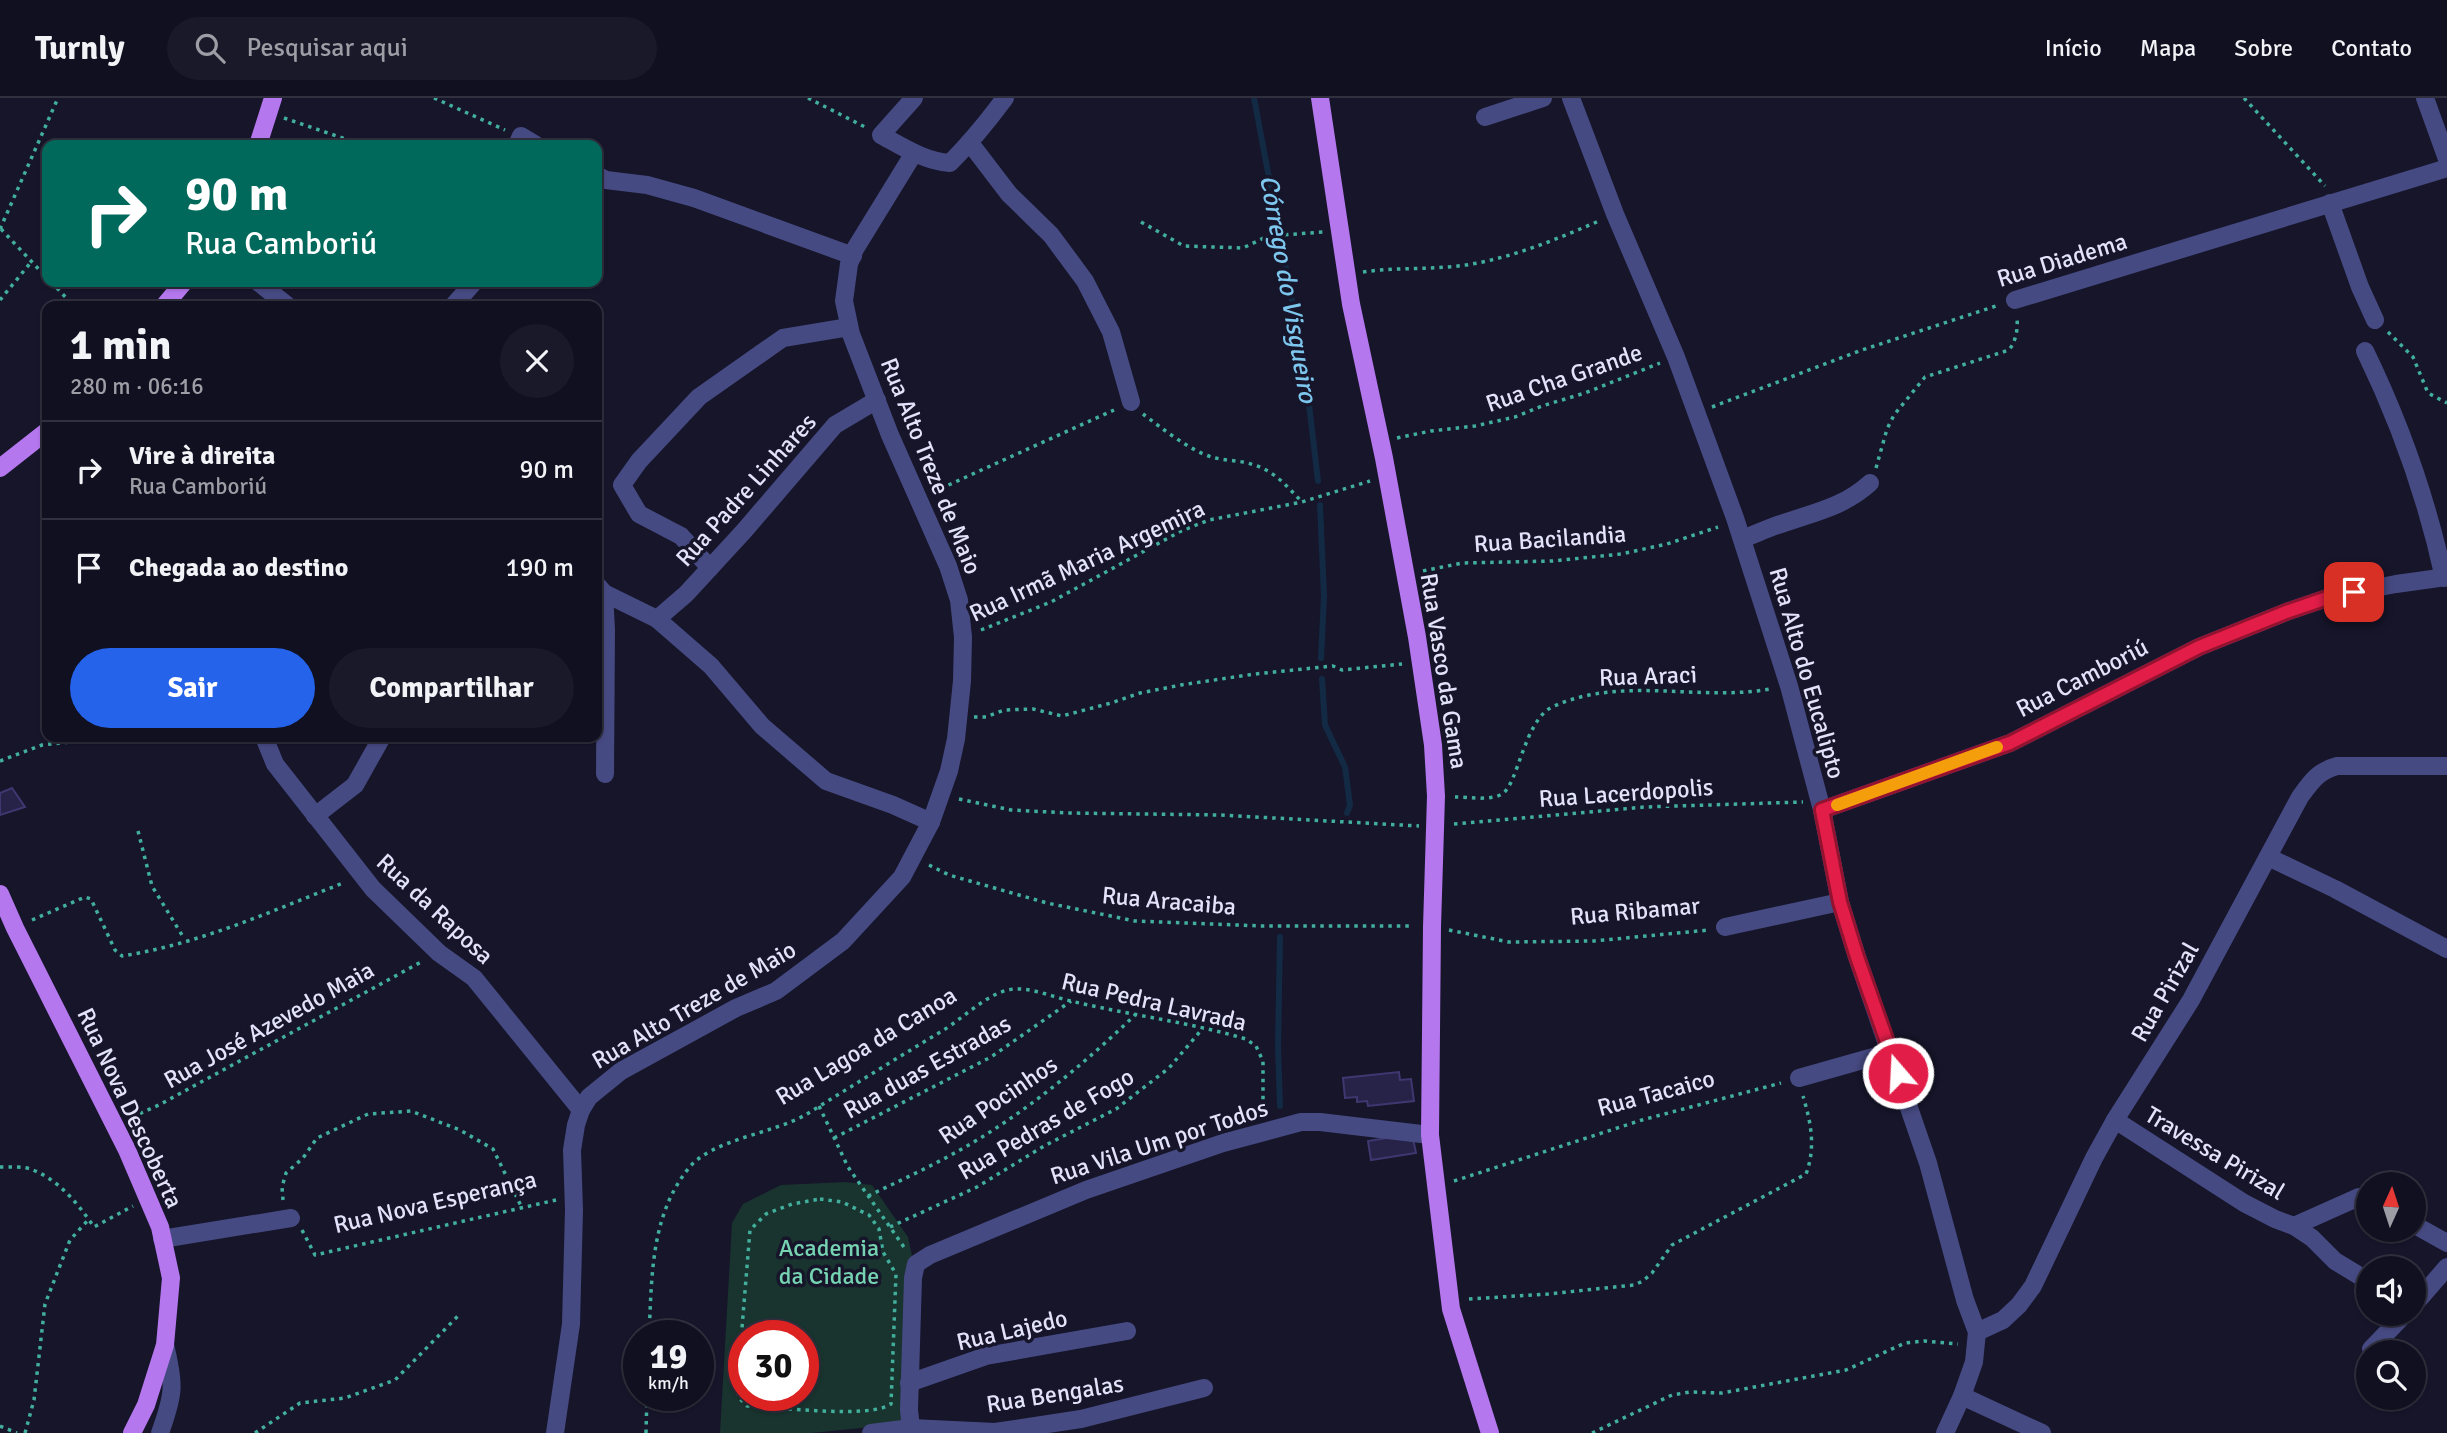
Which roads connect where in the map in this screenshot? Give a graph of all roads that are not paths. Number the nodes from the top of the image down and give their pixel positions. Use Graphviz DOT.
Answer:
graph roads {
  1 [pos="914,98"];
  2 [pos="1005,98"];
  3 [pos="1320,98"];
  4 [pos="1542,98"];
  5 [pos="1571,98"];
  6 [pos="2425,98"];
  7 [pos="271,106"];
  8 [pos="1485,117"];
  9 [pos="260,140"];
  10 [pos="970,143"];
  11 [pos="914,153"];
  12 [pos="2447,159"];
  13 [pos="2447,168"];
  14 [pos="602,178"];
  15 [pos="2334,201"];
  16 [pos="853,256"];
  17 [pos="180,287"];
  18 [pos="264,287"];
  19 [pos="470,287"];
  20 [pos="2015,300"];
  21 [pos="168,301"];
  22 [pos="282,301"];
  23 [pos="457,301"];
  24 [pos="2375,320"];
  25 [pos="849,327"];
  26 [pos="2365,351"];
  27 [pos="877,400"];
  28 [pos="1130,402"];
  29 [pos="42,435"];
  30 [pos="0,468"];
  31 [pos="1870,483"];
  32 [pos="1742,539"];
  33 [pos="710,568"];
  34 [pos="2445,578"];
  35 [pos="602,590"];
  36 [pos="602,603"];
  37 [pos="657,619"];
  38 [pos="266,742"];
  39 [pos="379,742"];
  40 [pos="2447,766"];
  41 [pos="605,774"];
  42 [pos="1820,804"];
  43 [pos="315,816"];
  44 [pos="931,822"];
  45 [pos="2268,857"];
  46 [pos="0,894"];
  47 [pos="1840,902"];
  48 [pos="1725,927"];
  49 [pos="2447,949"];
  50 [pos="1891,1052"];
  51 [pos="1799,1078"];
  52 [pos="581,1110"];
  53 [pos="2115,1120"];
  54 [pos="1430,1135"];
  55 [pos="2356,1198"];
  56 [pos="288,1219"];
  57 [pos="2294,1226"];
  58 [pos="2426,1231"];
  59 [pos="162,1239"];
  60 [pos="2447,1243"];
  61 [pos="2447,1267"];
  62 [pos="2356,1274"];
  63 [pos="2426,1291"];
  64 [pos="2393,1326"];
  65 [pos="1127,1331"];
  66 [pos="1977,1339"];
  67 [pos="2380,1340"];
  68 [pos="165,1345"];
  69 [pos="909,1383"];
  70 [pos="1204,1388"];
  71 [pos="1962,1396"];
  72 [pos="911,1428"];
  73 [pos="132,1433"];
  74 [pos="160,1433"];
  75 [pos="555,1433"];
  76 [pos="871,1433"];
  77 [pos="1490,1433"];
  78 [pos="1945,1433"];
  79 [pos="2042,1433"];
  1 -- 11 [label="street"];
  2 -- 10 [label="street"];
  3 -- 54 [label="main road, Rua Vasco da Gama"];
  4 -- 8 [label="street"];
  5 -- 32 [label="street, Rua Alto do Eucalipto"];
  6 -- 12 [label="street"];
  7 -- 9 [label="main road"];
  10 -- 11 [label="street"];
  10 -- 28 [label="street"];
  11 -- 16 [label="street, Rua Alto Treze de Maio"];
  13 -- 15 [label="street, Rua Diadema"];
  14 -- 16 [label="street"];
  15 -- 20 [label="street, Rua Diadema"];
  15 -- 24 [label="street"];
  16 -- 25 [label="street, Rua Alto Treze de Maio"];
  17 -- 21 [label="main road"];
  18 -- 22 [label="street"];
  19 -- 23 [label="street"];
  25 -- 27 [label="street, Rua Alto Treze de Maio"];
  25 -- 33 [label="street"];
  26 -- 34 [label="street"];
  27 -- 33 [label="street, Rua Padre Linhares"];
  27 -- 44 [label="street, Rua Alto Treze de Maio"];
  29 -- 30 [label="main road"];
  31 -- 32 [label="street"];
  32 -- 42 [label="street, Rua Alto do Eucalipto"];
  33 -- 37 [label="street, Rua Padre Linhares"];
  34 -- 42 [label="street, Rua Camboriú"];
  35 -- 37 [label="street"];
  36 -- 41 [label="street"];
  37 -- 44 [label="street"];
  38 -- 43 [label="street, Rua da Raposa"];
  39 -- 43 [label="street"];
  40 -- 45 [label="street, Rua Pirizal"];
  42 -- 47 [label="street, Rua Alto do Eucalipto"];
  43 -- 52 [label="street, Rua da Raposa"];
  44 -- 52 [label="street, Rua Alto Treze de Maio"];
  45 -- 49 [label="street"];
  45 -- 53 [label="street, Rua Pirizal"];
  46 -- 59 [label="main road, Rua Nova Descoberta"];
  47 -- 48 [label="street, Rua Ribamar"];
  47 -- 50 [label="street, Rua Alto do Eucalipto"];
  50 -- 51 [label="street"];
  50 -- 66 [label="street, Rua Alto do Eucalipto"];
  52 -- 75 [label="street, Rua Alto Treze de Maio"];
  53 -- 57 [label="street, Travessa Pirizal"];
  53 -- 66 [label="street, Rua Pirizal"];
  54 -- 69 [label="street, Rua Vila Um por Todos"];
  54 -- 77 [label="main road, Rua Vasco da Gama"];
  55 -- 57 [label="street, Travessa Pirizal"];
  56 -- 59 [label="street"];
  57 -- 62 [label="street"];
  58 -- 60 [label="street"];
  59 -- 68 [label="main road, Rua Nova Descoberta"];
  61 -- 63 [label="street"];
  64 -- 67 [label="street"];
  65 -- 69 [label="street, Rua Lajedo"];
  66 -- 71 [label="street"];
  68 -- 73 [label="main road, Rua Nova Descoberta"];
  68 -- 74 [label="street"];
  69 -- 72 [label="street"];
  70 -- 72 [label="street, Rua Bengalas"];
  71 -- 78 [label="street"];
  71 -- 79 [label="street"];
  72 -- 76 [label="street, Rua Bengalas"];
}
